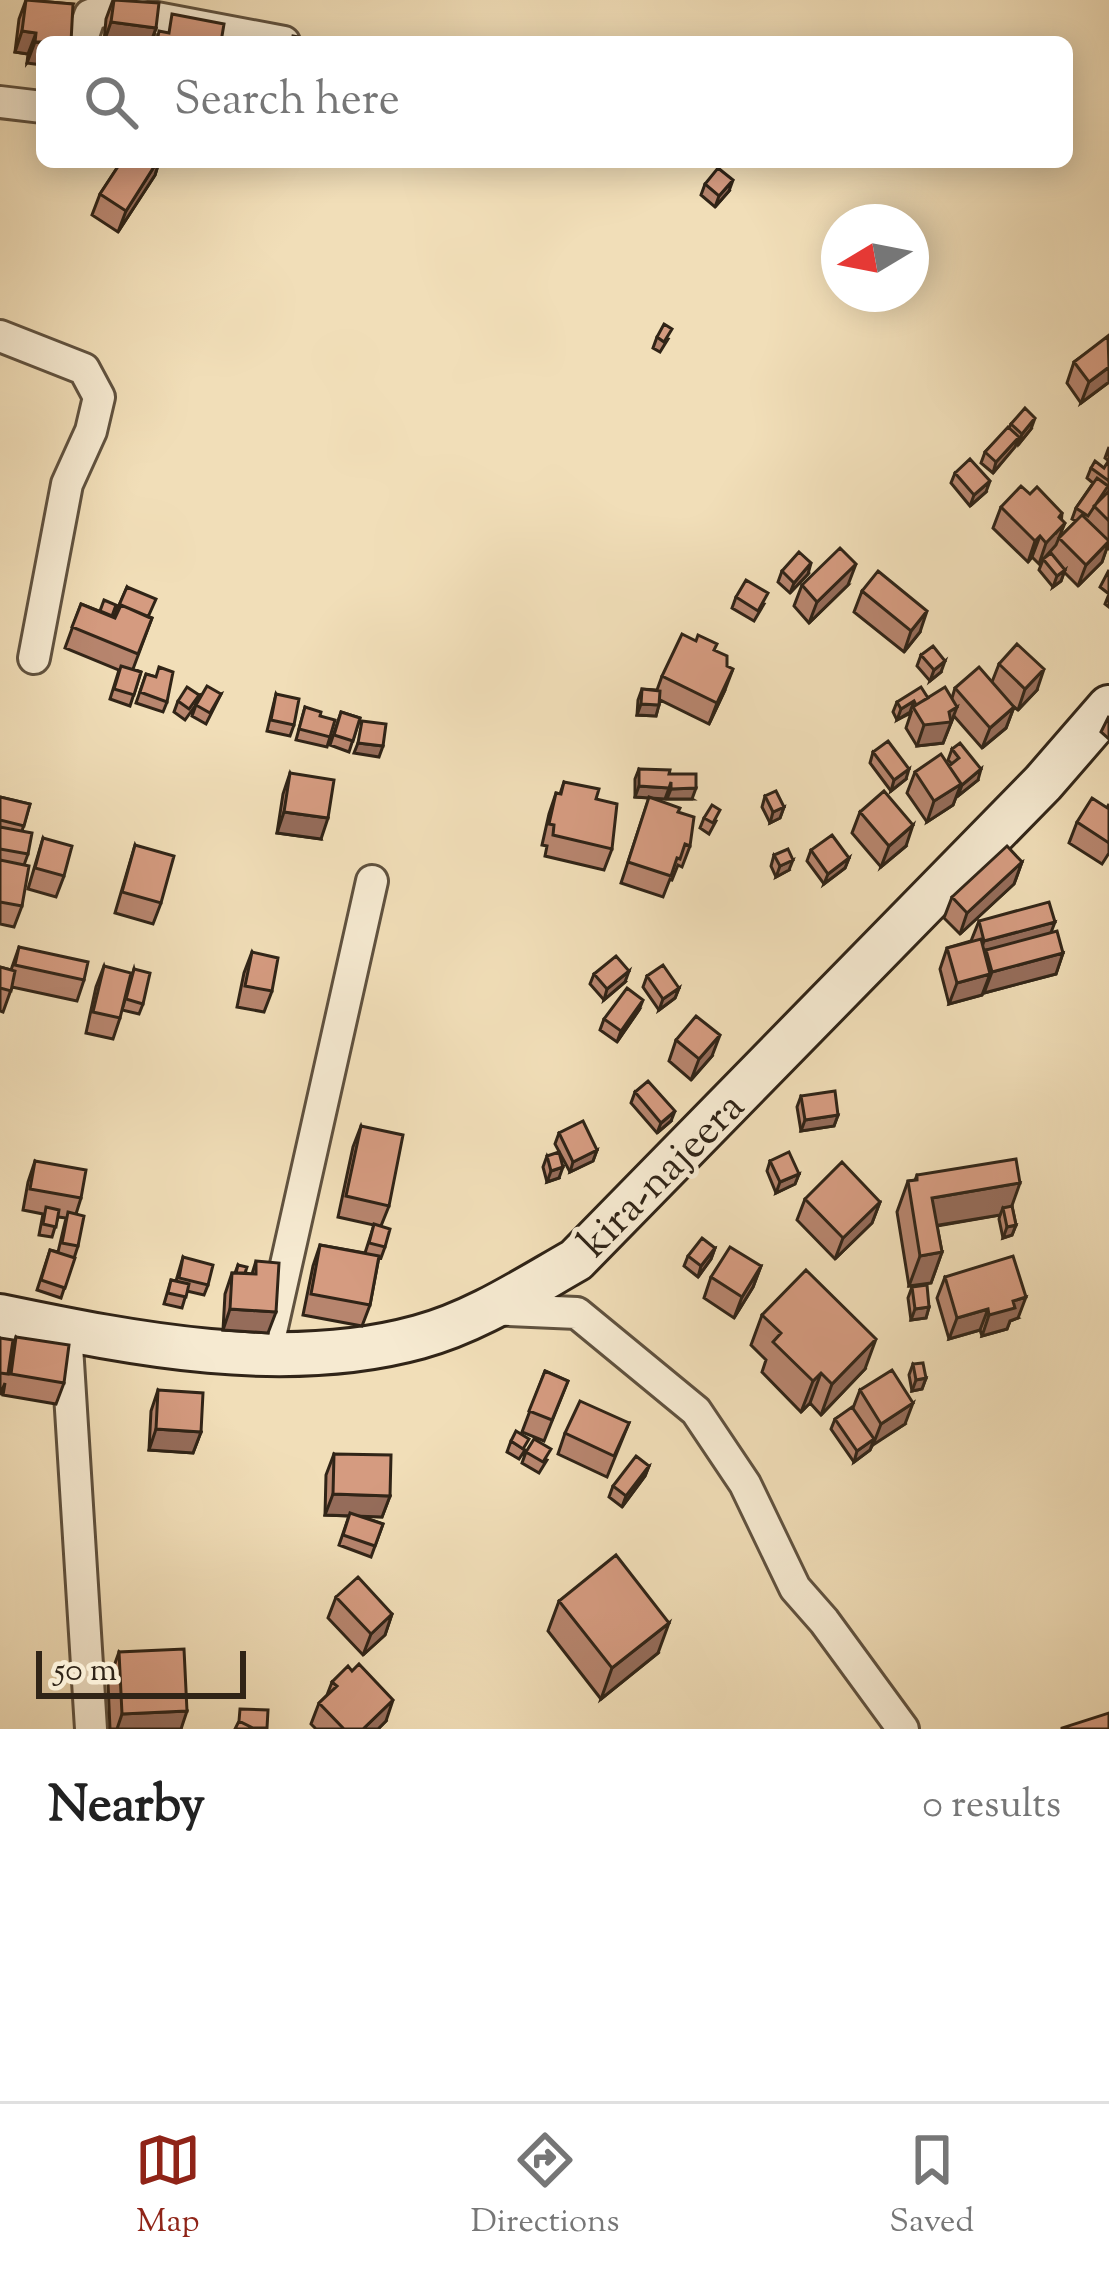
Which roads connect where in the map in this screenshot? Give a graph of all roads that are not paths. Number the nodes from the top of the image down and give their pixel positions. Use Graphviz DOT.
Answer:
graph roads {
  1 [pos="83,36"];
  2 [pos="252,36"];
  3 [pos="0,102"];
  4 [pos="36,106"];
  5 [pos="0,336"];
  6 [pos="34,658"];
  7 [pos="1109,707"];
  8 [pos="372,881"];
  9 [pos="576,1260"];
  10 [pos="488,1310"];
  11 [pos="577,1313"];
  12 [pos="0,1316"];
  13 [pos="66,1330"];
  14 [pos="266,1354"];
  15 [pos="92,1729"];
  16 [pos="902,1729"];
  1 -- 2 [label="street"];
  3 -- 4 [label="street"];
  5 -- 6 [label="street"];
  7 -- 9 [label="street, kira-najeera"];
  8 -- 14 [label="street"];
  9 -- 10 [label="street, kira-najeera"];
  9 -- 11 [label="street"];
  10 -- 11 [label="street"];
  10 -- 14 [label="street, kira-najeera"];
  11 -- 16 [label="street"];
  12 -- 13 [label="street, kira-najeera"];
  13 -- 14 [label="street, kira-najeera"];
  13 -- 15 [label="street"];
}
